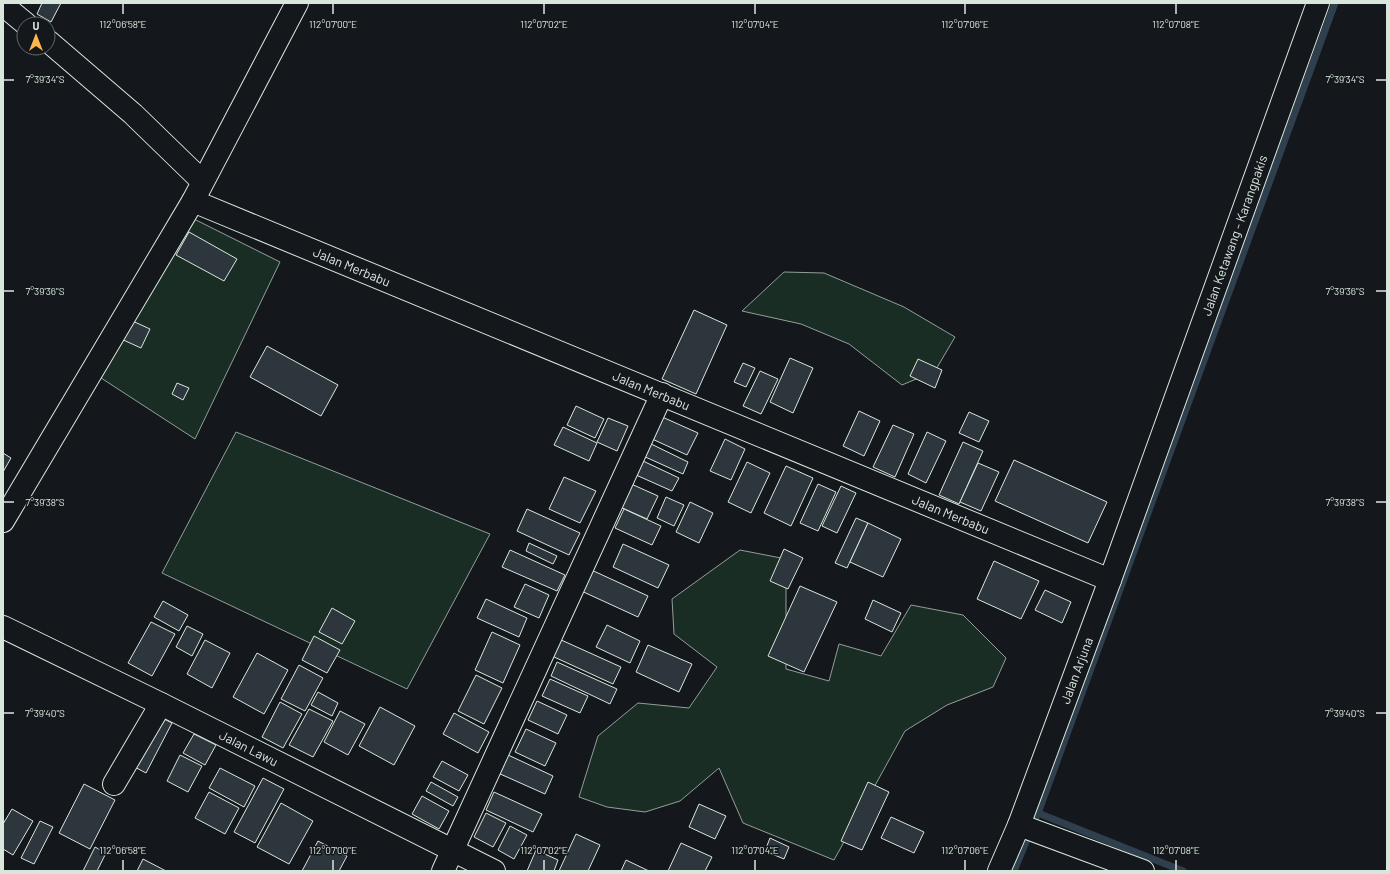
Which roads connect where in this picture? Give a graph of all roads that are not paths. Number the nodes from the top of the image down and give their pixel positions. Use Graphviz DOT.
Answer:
graph roads {
  1 [pos="297,3"];
  2 [pos="1318,3"];
  3 [pos="3,6"];
  4 [pos="16,16"];
  5 [pos="56,48"];
  6 [pos="197,191"];
  7 [pos="662,394"];
  8 [pos="1150,468"];
  9 [pos="3,521"];
  10 [pos="1110,580"];
  11 [pos="3,627"];
  12 [pos="161,704"];
  13 [pos="114,784"];
  14 [pos="1027,828"];
  15 [pos="452,851"];
  16 [pos="443,871"];
  17 [pos="494,871"];
  18 [pos="1000,871"];
  19 [pos="1143,871"];
  1 -- 6 [label="street"];
  2 -- 8 [label="street, Jalan Ketawang - Karangpakis"];
  3 -- 4 [label="street"];
  5 -- 6 [label="street"];
  6 -- 7 [label="street, Jalan Merbabu"];
  6 -- 9 [label="street"];
  7 -- 10 [label="street, Jalan Merbabu"];
  7 -- 15 [label="street"];
  8 -- 10 [label="street, Jalan Arjuna"];
  10 -- 14 [label="street, Jalan Arjuna"];
  11 -- 12 [label="street, Jalan Lawu"];
  12 -- 13 [label="street"];
  12 -- 15 [label="street, Jalan Lawu"];
  14 -- 18 [label="street, Jalan Arjuna"];
  14 -- 19 [label="street"];
  15 -- 16 [label="street"];
  15 -- 17 [label="street, Jalan Lawu"];
}
